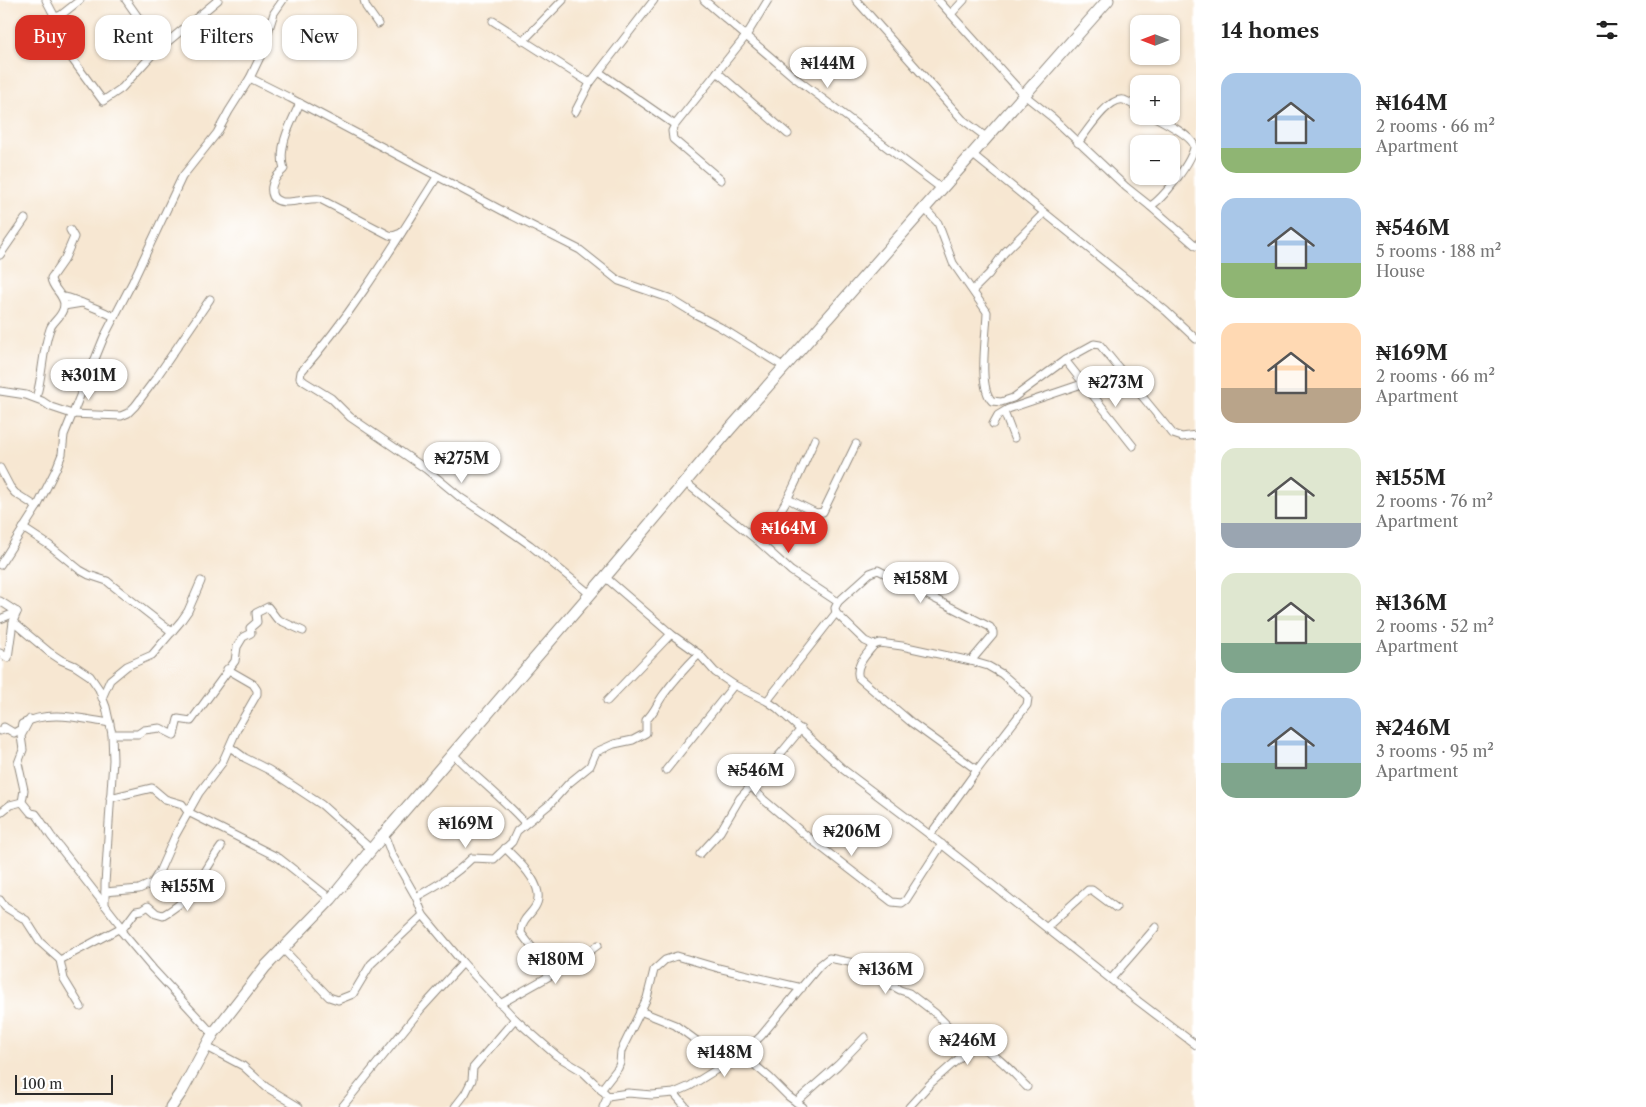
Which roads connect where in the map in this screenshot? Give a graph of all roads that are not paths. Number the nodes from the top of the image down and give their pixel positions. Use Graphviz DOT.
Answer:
graph roads {
  1 [pos="46,0"];
  2 [pos="80,0"];
  3 [pos="126,0"];
  4 [pos="218,0"];
  5 [pos="283,0"];
  6 [pos="364,0"];
  7 [pos="563,0"];
  8 [pos="654,0"];
  9 [pos="704,0"];
  10 [pos="768,0"];
  11 [pos="856,0"];
  12 [pos="938,0"];
  13 [pos="964,0"];
  14 [pos="1108,0"];
  15 [pos="951,14"];
  16 [pos="54,15"];
  17 [pos="60,15"];
  18 [pos="136,15"];
  19 [pos="493,22"];
  20 [pos="378,24"];
  21 [pos="746,36"];
  22 [pos="171,39"];
  23 [pos="523,41"];
  24 [pos="73,60"];
  25 [pos="148,60"];
  26 [pos="599,72"];
  27 [pos="717,72"];
  28 [pos="250,78"];
  29 [pos="590,83"];
  30 [pos="1023,94"];
  31 [pos="300,103"];
  32 [pos="1130,103"];
  33 [pos="575,112"];
  34 [pos="675,125"];
  35 [pos="1172,125"];
  36 [pos="788,134"];
  37 [pos="986,137"];
  38 [pos="1078,143"];
  39 [pos="972,154"];
  40 [pos="438,177"];
  41 [pos="721,180"];
  42 [pos="942,189"];
  43 [pos="1150,206"];
  44 [pos="925,209"];
  45 [pos="1044,213"];
  46 [pos="25,219"];
  47 [pos="70,230"];
  48 [pos="402,233"];
  49 [pos="1196,246"];
  50 [pos="0,255"];
  51 [pos="973,290"];
  52 [pos="62,297"];
  53 [pos="210,299"];
  54 [pos="82,304"];
  55 [pos="64,306"];
  56 [pos="114,317"];
  57 [pos="1196,339"];
  58 [pos="1065,360"];
  59 [pos="786,368"];
  60 [pos="1082,384"];
  61 [pos="0,391"];
  62 [pos="36,398"];
  63 [pos="1004,412"];
  64 [pos="72,414"];
  65 [pos="993,424"];
  66 [pos="1196,434"];
  67 [pos="1014,438"];
  68 [pos="815,440"];
  69 [pos="856,444"];
  70 [pos="1133,446"];
  71 [pos="0,468"];
  72 [pos="685,482"];
  73 [pos="788,499"];
  74 [pos="37,507"];
  75 [pos="24,528"];
  76 [pos="758,541"];
  77 [pos="0,565"];
  78 [pos="606,577"];
  79 [pos="201,581"];
  80 [pos="590,594"];
  81 [pos="0,601"];
  82 [pos="838,602"];
  83 [pos="17,612"];
  84 [pos="836,613"];
  85 [pos="0,619"];
  86 [pos="13,622"];
  87 [pos="304,631"];
  88 [pos="172,632"];
  89 [pos="670,634"];
  90 [pos="874,644"];
  91 [pos="0,653"];
  92 [pos="699,654"];
  93 [pos="971,661"];
  94 [pos="228,669"];
  95 [pos="734,685"];
  96 [pos="102,698"];
  97 [pos="607,701"];
  98 [pos="767,701"];
  99 [pos="30,719"];
  100 [pos="110,723"];
  101 [pos="801,729"];
  102 [pos="0,731"];
  103 [pos="112,734"];
  104 [pos="230,747"];
  105 [pos="453,754"];
  106 [pos="666,770"];
  107 [pos="977,770"];
  108 [pos="751,786"];
  109 [pos="110,798"];
  110 [pos="22,802"];
  111 [pos="188,812"];
  112 [pos="0,813"];
  113 [pos="525,823"];
  114 [pos="384,834"];
  115 [pos="930,835"];
  116 [pos="942,844"];
  117 [pos="220,847"];
  118 [pos="505,848"];
  119 [pos="371,849"];
  120 [pos="700,854"];
  121 [pos="105,892"];
  122 [pos="416,897"];
  123 [pos="331,899"];
  124 [pos="0,900"];
  125 [pos="105,905"];
  126 [pos="1116,908"];
  127 [pos="3,909"];
  128 [pos="423,915"];
  129 [pos="1047,927"];
  130 [pos="1156,927"];
  131 [pos="121,929"];
  132 [pos="598,945"];
  133 [pos="282,948"];
  134 [pos="60,960"];
  135 [pos="463,963"];
  136 [pos="552,974"];
  137 [pos="1111,979"];
  138 [pos="802,988"];
  139 [pos="500,1004"];
  140 [pos="82,1006"];
  141 [pos="640,1011"];
  142 [pos="515,1019"];
  143 [pos="213,1034"];
  144 [pos="865,1037"];
  145 [pos="1196,1045"];
  146 [pos="205,1046"];
  147 [pos="965,1052"];
  148 [pos="742,1054"];
  149 [pos="728,1063"];
  150 [pos="1027,1087"];
  151 [pos="601,1090"];
  152 [pos="182,1091"];
  153 [pos="674,1093"];
  154 [pos="608,1096"];
  155 [pos="796,1102"];
  156 [pos="171,1107"];
  157 [pos="178,1107"];
  158 [pos="299,1107"];
  159 [pos="342,1107"];
  160 [pos="455,1107"];
  161 [pos="603,1107"];
  162 [pos="686,1107"];
  163 [pos="803,1107"];
  164 [pos="909,1107"];
  1 -- 16 [label="street"];
  2 -- 17 [label="street"];
  3 -- 18 [label="street"];
  4 -- 22 [label="street"];
  5 -- 28 [label="street"];
  6 -- 20 [label="street"];
  7 -- 23 [label="street"];
  8 -- 26 [label="street"];
  9 -- 21 [label="street"];
  10 -- 21 [label="street"];
  11 -- 37 [label="street"];
  12 -- 15 [label="street"];
  13 -- 15 [label="street"];
  14 -- 30 [label="main road"];
  15 -- 30 [label="street"];
  19 -- 23 [label="street"];
  21 -- 27 [label="street"];
  21 -- 42 [label="street"];
  23 -- 29 [label="street"];
  24 -- 25 [label="street"];
  26 -- 29 [label="street"];
  26 -- 34 [label="street"];
  27 -- 34 [label="street"];
  27 -- 36 [label="street"];
  28 -- 31 [label="street"];
  28 -- 56 [label="street"];
  29 -- 33 [label="street"];
  30 -- 37 [label="main road"];
  30 -- 38 [label="street"];
  31 -- 40 [label="street"];
  31 -- 48 [label="street"];
  32 -- 38 [label="street"];
  34 -- 41 [label="street"];
  35 -- 43 [label="street"];
  37 -- 39 [label="main road"];
  38 -- 43 [label="street"];
  39 -- 42 [label="main road"];
  39 -- 45 [label="street"];
  40 -- 48 [label="street"];
  40 -- 59 [label="street"];
  42 -- 44 [label="main road"];
  43 -- 49 [label="street"];
  44 -- 51 [label="street"];
  44 -- 59 [label="main road"];
  45 -- 51 [label="street"];
  45 -- 57 [label="street"];
  46 -- 50 [label="street"];
  47 -- 52 [label="street"];
  48 -- 80 [label="street"];
  51 -- 58 [label="street"];
  52 -- 54 [label="street"];
  52 -- 55 [label="street"];
  53 -- 64 [label="street"];
  54 -- 55 [label="street"];
  54 -- 56 [label="street"];
  55 -- 62 [label="street"];
  56 -- 64 [label="street"];
  58 -- 60 [label="street"];
  58 -- 66 [label="street"];
  59 -- 72 [label="main road"];
  60 -- 63 [label="street"];
  60 -- 70 [label="street"];
  61 -- 62 [label="street"];
  62 -- 64 [label="street"];
  63 -- 65 [label="street"];
  63 -- 67 [label="street"];
  64 -- 74 [label="street"];
  68 -- 73 [label="street"];
  69 -- 73 [label="street"];
  71 -- 74 [label="street"];
  72 -- 76 [label="street"];
  72 -- 78 [label="main road"];
  73 -- 76 [label="street"];
  74 -- 75 [label="street"];
  75 -- 77 [label="street"];
  75 -- 88 [label="street"];
  76 -- 82 [label="street"];
  78 -- 80 [label="main road"];
  78 -- 89 [label="street"];
  79 -- 88 [label="street"];
  80 -- 105 [label="main road"];
  81 -- 83 [label="street"];
  82 -- 84 [label="street"];
  82 -- 93 [label="street"];
  83 -- 85 [label="street"];
  83 -- 86 [label="street"];
  84 -- 90 [label="street"];
  84 -- 98 [label="street"];
  86 -- 91 [label="street"];
  86 -- 96 [label="street"];
  87 -- 94 [label="street"];
  88 -- 96 [label="street"];
  89 -- 92 [label="street"];
  89 -- 97 [label="street"];
  90 -- 93 [label="street"];
  90 -- 107 [label="street"];
  92 -- 95 [label="street"];
  92 -- 113 [label="street"];
  93 -- 107 [label="street"];
  94 -- 103 [label="street"];
  94 -- 104 [label="street"];
  95 -- 98 [label="street"];
  95 -- 106 [label="street"];
  96 -- 100 [label="street"];
  98 -- 101 [label="street"];
  99 -- 100 [label="street"];
  99 -- 102 [label="street"];
  99 -- 110 [label="street"];
  100 -- 103 [label="street"];
  101 -- 108 [label="street"];
  101 -- 115 [label="street"];
  103 -- 109 [label="street"];
  104 -- 111 [label="street"];
  104 -- 119 [label="street"];
  105 -- 113 [label="street"];
  105 -- 114 [label="main road"];
  107 -- 115 [label="street"];
  108 -- 116 [label="street"];
  108 -- 120 [label="street"];
  109 -- 111 [label="street"];
  109 -- 121 [label="street"];
  110 -- 112 [label="street"];
  110 -- 125 [label="street"];
  111 -- 121 [label="street"];
  111 -- 123 [label="street"];
  113 -- 118 [label="street"];
  114 -- 119 [label="main road"];
  114 -- 122 [label="street"];
  115 -- 116 [label="street"];
  116 -- 129 [label="street"];
  117 -- 131 [label="street"];
  118 -- 122 [label="street"];
  118 -- 136 [label="street"];
  119 -- 123 [label="main road"];
  121 -- 125 [label="street"];
  122 -- 128 [label="street"];
  123 -- 133 [label="main road"];
  124 -- 127 [label="street"];
  125 -- 131 [label="street"];
  126 -- 129 [label="street"];
  127 -- 134 [label="street"];
  128 -- 133 [label="street"];
  128 -- 135 [label="street"];
  129 -- 137 [label="street"];
  130 -- 137 [label="street"];
  131 -- 134 [label="street"];
  131 -- 143 [label="street"];
  132 -- 136 [label="street"];
  133 -- 143 [label="main road"];
  134 -- 140 [label="street"];
  135 -- 139 [label="street"];
  135 -- 159 [label="street"];
  136 -- 139 [label="street"];
  137 -- 145 [label="street"];
  138 -- 141 [label="street"];
  138 -- 147 [label="street"];
  138 -- 148 [label="street"];
  139 -- 142 [label="street"];
  141 -- 149 [label="street"];
  141 -- 151 [label="street"];
  142 -- 151 [label="street"];
  142 -- 160 [label="street"];
  143 -- 146 [label="main road"];
  144 -- 155 [label="street"];
  146 -- 152 [label="main road"];
  146 -- 158 [label="street"];
  147 -- 150 [label="street"];
  147 -- 164 [label="street"];
  148 -- 149 [label="street"];
  148 -- 155 [label="street"];
  149 -- 153 [label="street"];
  151 -- 154 [label="street"];
  152 -- 156 [label="main road"];
  152 -- 157 [label="main road"];
  153 -- 154 [label="street"];
  153 -- 162 [label="street"];
  154 -- 161 [label="street"];
  155 -- 163 [label="street"];
}
